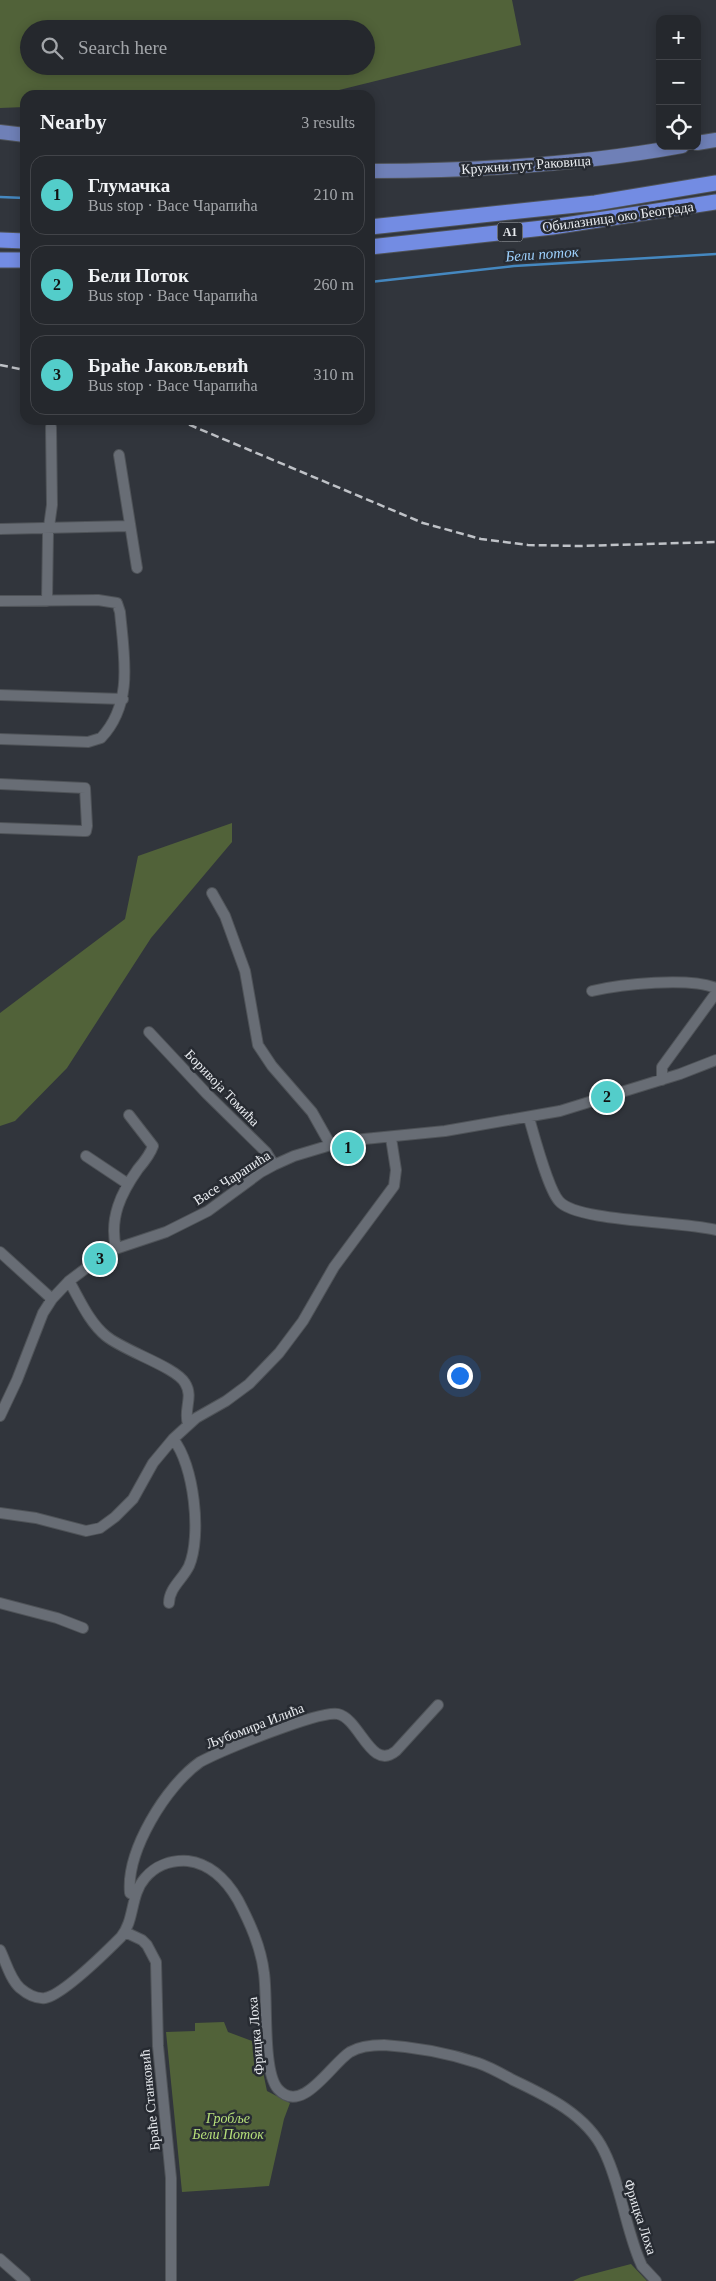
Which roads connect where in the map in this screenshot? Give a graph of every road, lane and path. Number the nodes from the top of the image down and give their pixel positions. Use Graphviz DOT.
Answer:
graph roads {
  1 [pos="0,132"];
  2 [pos="20,135"];
  3 [pos="716,140"];
  4 [pos="701,143"];
  5 [pos="657,150"];
  6 [pos="375,171"];
  7 [pos="716,183"];
  8 [pos="716,202"];
  9 [pos="375,226"];
  10 [pos="0,240"];
  11 [pos="20,241"];
  12 [pos="375,246"];
  13 [pos="0,260"];
  14 [pos="20,260"];
  15 [pos="51,427"];
  16 [pos="119,455"];
  17 [pos="129,526"];
  18 [pos="0,528"];
  19 [pos="49,528"];
  20 [pos="137,568"];
  21 [pos="0,601"];
  22 [pos="47,601"];
  23 [pos="0,695"];
  24 [pos="123,699"];
  25 [pos="0,739"];
  26 [pos="0,784"];
  27 [pos="0,828"];
  28 [pos="212,893"];
  29 [pos="716,988"];
  30 [pos="592,991"];
  31 [pos="716,993"];
  32 [pos="149,1032"];
  33 [pos="716,1060"];
  34 [pos="662,1080"];
  35 [pos="129,1115"];
  36 [pos="529,1118"];
  37 [pos="391,1138"];
  38 [pos="330,1144"];
  39 [pos="86,1156"];
  40 [pos="274,1165"];
  41 [pos="128,1184"];
  42 [pos="716,1230"];
  43 [pos="116,1248"];
  44 [pos="0,1252"];
  45 [pos="69,1281"];
  46 [pos="52,1299"];
  47 [pos="0,1416"];
  48 [pos="188,1424"];
  49 [pos="173,1439"];
  50 [pos="0,1513"];
  51 [pos="0,1603"];
  52 [pos="169,1603"];
  53 [pos="83,1628"];
  54 [pos="438,1705"];
  55 [pos="135,1896"];
  56 [pos="125,1932"];
  57 [pos="0,1950"];
  58 [pos="0,2259"];
  59 [pos="26,2281"];
  60 [pos="171,2281"];
  61 [pos="656,2281"];
  1 -- 2 [label="main road"];
  3 -- 4 [label="main road"];
  5 -- 6 [label="main road, Кружни пут Раковица"];
  7 -- 9 [label="highway, Обилазница око Београда / A1"];
  8 -- 12 [label="highway, Обилазница око Београда / A1"];
  10 -- 11 [label="highway"];
  13 -- 14 [label="highway"];
  15 -- 19 [label="street"];
  16 -- 17 [label="street"];
  17 -- 19 [label="street"];
  17 -- 20 [label="street"];
  18 -- 19 [label="street"];
  19 -- 22 [label="street"];
  21 -- 22 [label="street"];
  22 -- 24 [label="street"];
  23 -- 24 [label="street"];
  24 -- 25 [label="street"];
  26 -- 27 [label="street"];
  28 -- 38 [label="street"];
  29 -- 30 [label="street"];
  31 -- 34 [label="street"];
  32 -- 40 [label="street, Боривоја Томића"];
  33 -- 34 [label="street, Васе Чарапића"];
  34 -- 36 [label="street, Васе Чарапића"];
  35 -- 41 [label="street"];
  36 -- 37 [label="street, Васе Чарапића"];
  36 -- 42 [label="street"];
  37 -- 38 [label="street, Васе Чарапића"];
  37 -- 48 [label="street"];
  38 -- 40 [label="street, Васе Чарапића"];
  39 -- 41 [label="street"];
  40 -- 43 [label="street, Васе Чарапића"];
  41 -- 43 [label="street"];
  43 -- 45 [label="street, Васе Чарапића"];
  44 -- 46 [label="street"];
  45 -- 46 [label="street, Васе Чарапића"];
  45 -- 48 [label="street"];
  46 -- 47 [label="street, Васе Чарапића"];
  48 -- 49 [label="street"];
  49 -- 50 [label="street"];
  49 -- 52 [label="street"];
  51 -- 53 [label="street"];
  54 -- 55 [label="street, Љубомира Илића"];
  55 -- 56 [label="street, Фрицка Лоха"];
  55 -- 61 [label="street, Фрицка Лоха"];
  56 -- 57 [label="street"];
  56 -- 60 [label="street, Браће Станковић"];
  58 -- 59 [label="street"];
}
